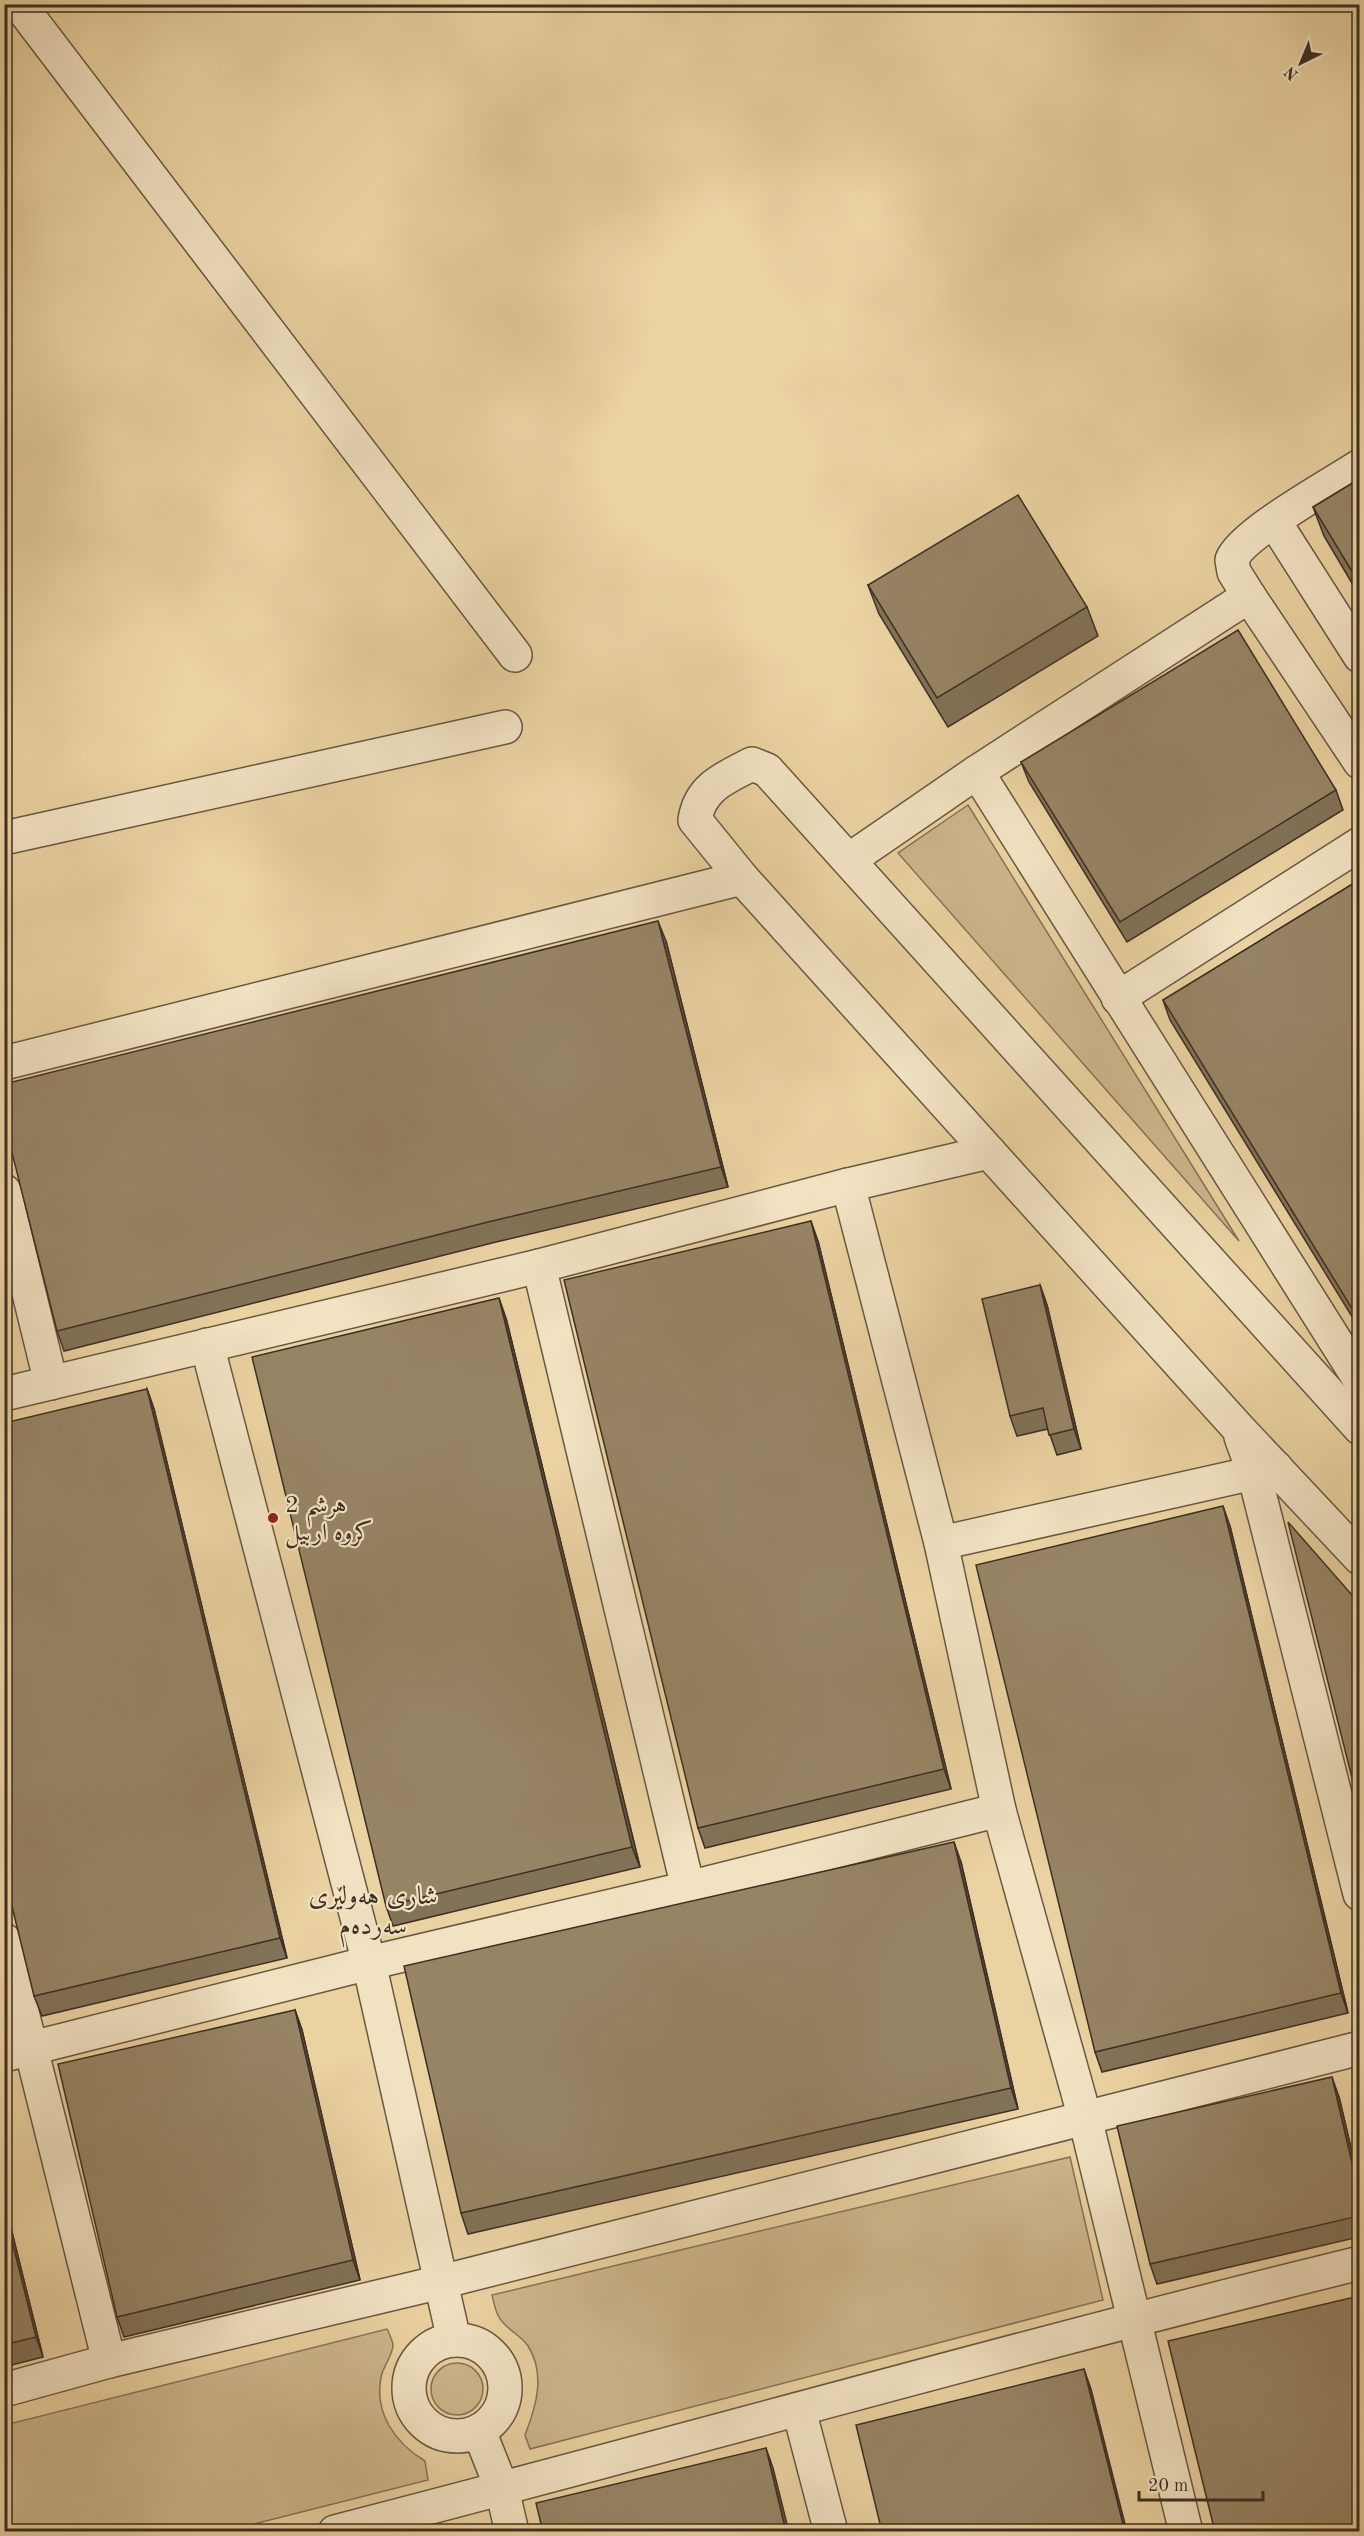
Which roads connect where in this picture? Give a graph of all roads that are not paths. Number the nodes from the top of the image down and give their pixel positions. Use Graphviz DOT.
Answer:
graph roads {
  1 [pos="19,4"];
  2 [pos="1359,466"];
  3 [pos="1274,521"];
  4 [pos="1249,596"];
  5 [pos="515,655"];
  6 [pos="1359,656"];
  7 [pos="505,727"];
  8 [pos="1359,762"];
  9 [pos="977,772"];
  10 [pos="4,838"];
  11 [pos="1359,844"];
  12 [pos="849,860"];
  13 [pos="742,878"];
  14 [pos="1118,998"];
  15 [pos="4,1063"];
  16 [pos="989,1152"];
  17 [pos="848,1185"];
  18 [pos="4,1191"];
  19 [pos="539,1266"];
  20 [pos="207,1345"];
  21 [pos="1359,1380"];
  22 [pos="51,1383"];
  23 [pos="4,1394"];
  24 [pos="1359,1428"];
  25 [pos="1265,1470"];
  26 [pos="941,1543"];
  27 [pos="1359,1558"];
  28 [pos="999,1810"];
  29 [pos="688,1888"];
  30 [pos="1359,1894"];
  31 [pos="4,1940"];
  32 [pos="369,1963"];
  33 [pos="1359,2048"];
  34 [pos="19,2051"];
  35 [pos="1085,2118"];
  36 [pos="1359,2262"];
  37 [pos="441,2282"];
  38 [pos="1132,2319"];
  39 [pos="454,2340"];
  40 [pos="109,2361"];
  41 [pos="4,2390"];
  42 [pos="799,2410"];
  43 [pos="479,2431"];
  44 [pos="502,2489"];
  45 [pos="335,2532"];
  46 [pos="512,2532"];
  47 [pos="831,2532"];
  48 [pos="1186,2532"];
  1 -- 5 [label="street"];
  2 -- 3 [label="street"];
  3 -- 4 [label="street"];
  3 -- 6 [label="street"];
  4 -- 8 [label="street"];
  4 -- 9 [label="street"];
  7 -- 10 [label="street"];
  9 -- 12 [label="street"];
  9 -- 14 [label="street"];
  11 -- 14 [label="street"];
  12 -- 13 [label="street"];
  12 -- 24 [label="street"];
  13 -- 15 [label="street"];
  13 -- 16 [label="street"];
  14 -- 21 [label="street"];
  16 -- 17 [label="street"];
  16 -- 25 [label="street"];
  17 -- 19 [label="street"];
  17 -- 26 [label="street"];
  18 -- 22 [label="street"];
  19 -- 20 [label="street"];
  19 -- 29 [label="street"];
  20 -- 22 [label="street"];
  20 -- 32 [label="street"];
  22 -- 23 [label="street"];
  25 -- 26 [label="street"];
  25 -- 27 [label="street"];
  25 -- 30 [label="street"];
  26 -- 28 [label="street"];
  28 -- 29 [label="street"];
  28 -- 35 [label="street"];
  29 -- 32 [label="street"];
  31 -- 34 [label="street"];
  32 -- 34 [label="street"];
  32 -- 37 [label="street"];
  33 -- 35 [label="street"];
  34 -- 40 [label="street"];
  35 -- 37 [label="street"];
  35 -- 38 [label="street"];
  36 -- 38 [label="street"];
  37 -- 39 [label="street"];
  37 -- 40 [label="street"];
  38 -- 42 [label="street"];
  38 -- 48 [label="street"];
  39 -- 43 [label="street"];
  39 -- 43 [label="street"];
  40 -- 41 [label="street"];
  42 -- 44 [label="street"];
  42 -- 47 [label="street"];
  43 -- 44 [label="street"];
  44 -- 45 [label="street"];
  44 -- 46 [label="street"];
}
